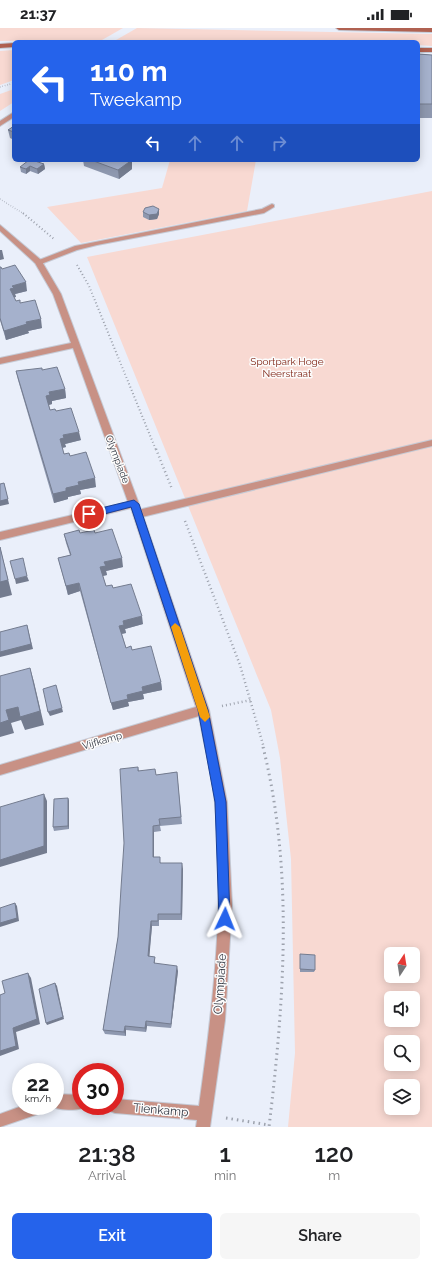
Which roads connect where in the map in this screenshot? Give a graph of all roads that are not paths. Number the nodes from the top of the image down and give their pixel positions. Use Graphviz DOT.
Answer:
graph roads {
  1 [pos="339,28"];
  2 [pos="432,30"];
  3 [pos="12,45"];
  4 [pos="0,46"];
  5 [pos="420,50"];
  6 [pos="432,50"];
  7 [pos="12,115"];
  8 [pos="0,124"];
  9 [pos="272,206"];
  10 [pos="0,227"];
  11 [pos="38,262"];
  12 [pos="74,345"];
  13 [pos="0,361"];
  14 [pos="432,443"];
  15 [pos="136,509"];
  16 [pos="0,536"];
  17 [pos="203,710"];
  18 [pos="0,770"];
  19 [pos="124,1108"];
  20 [pos="17,1115"];
  21 [pos="0,1121"];
  22 [pos="205,1121"];
  1 -- 2 [label="main road"];
  3 -- 4 [label="main road"];
  5 -- 6 [label="main road"];
  7 -- 8 [label="street"];
  9 -- 11 [label="street"];
  10 -- 11 [label="street, Olympiade"];
  11 -- 12 [label="street, Olympiade"];
  12 -- 13 [label="street"];
  12 -- 15 [label="street, Olympiade"];
  14 -- 15 [label="street"];
  15 -- 16 [label="street"];
  15 -- 17 [label="street, Olympiade"];
  17 -- 18 [label="street, Vijfkamp"];
  17 -- 22 [label="street, Olympiade"];
  19 -- 22 [label="street, Tienkamp"];
  20 -- 21 [label="street"];
}
